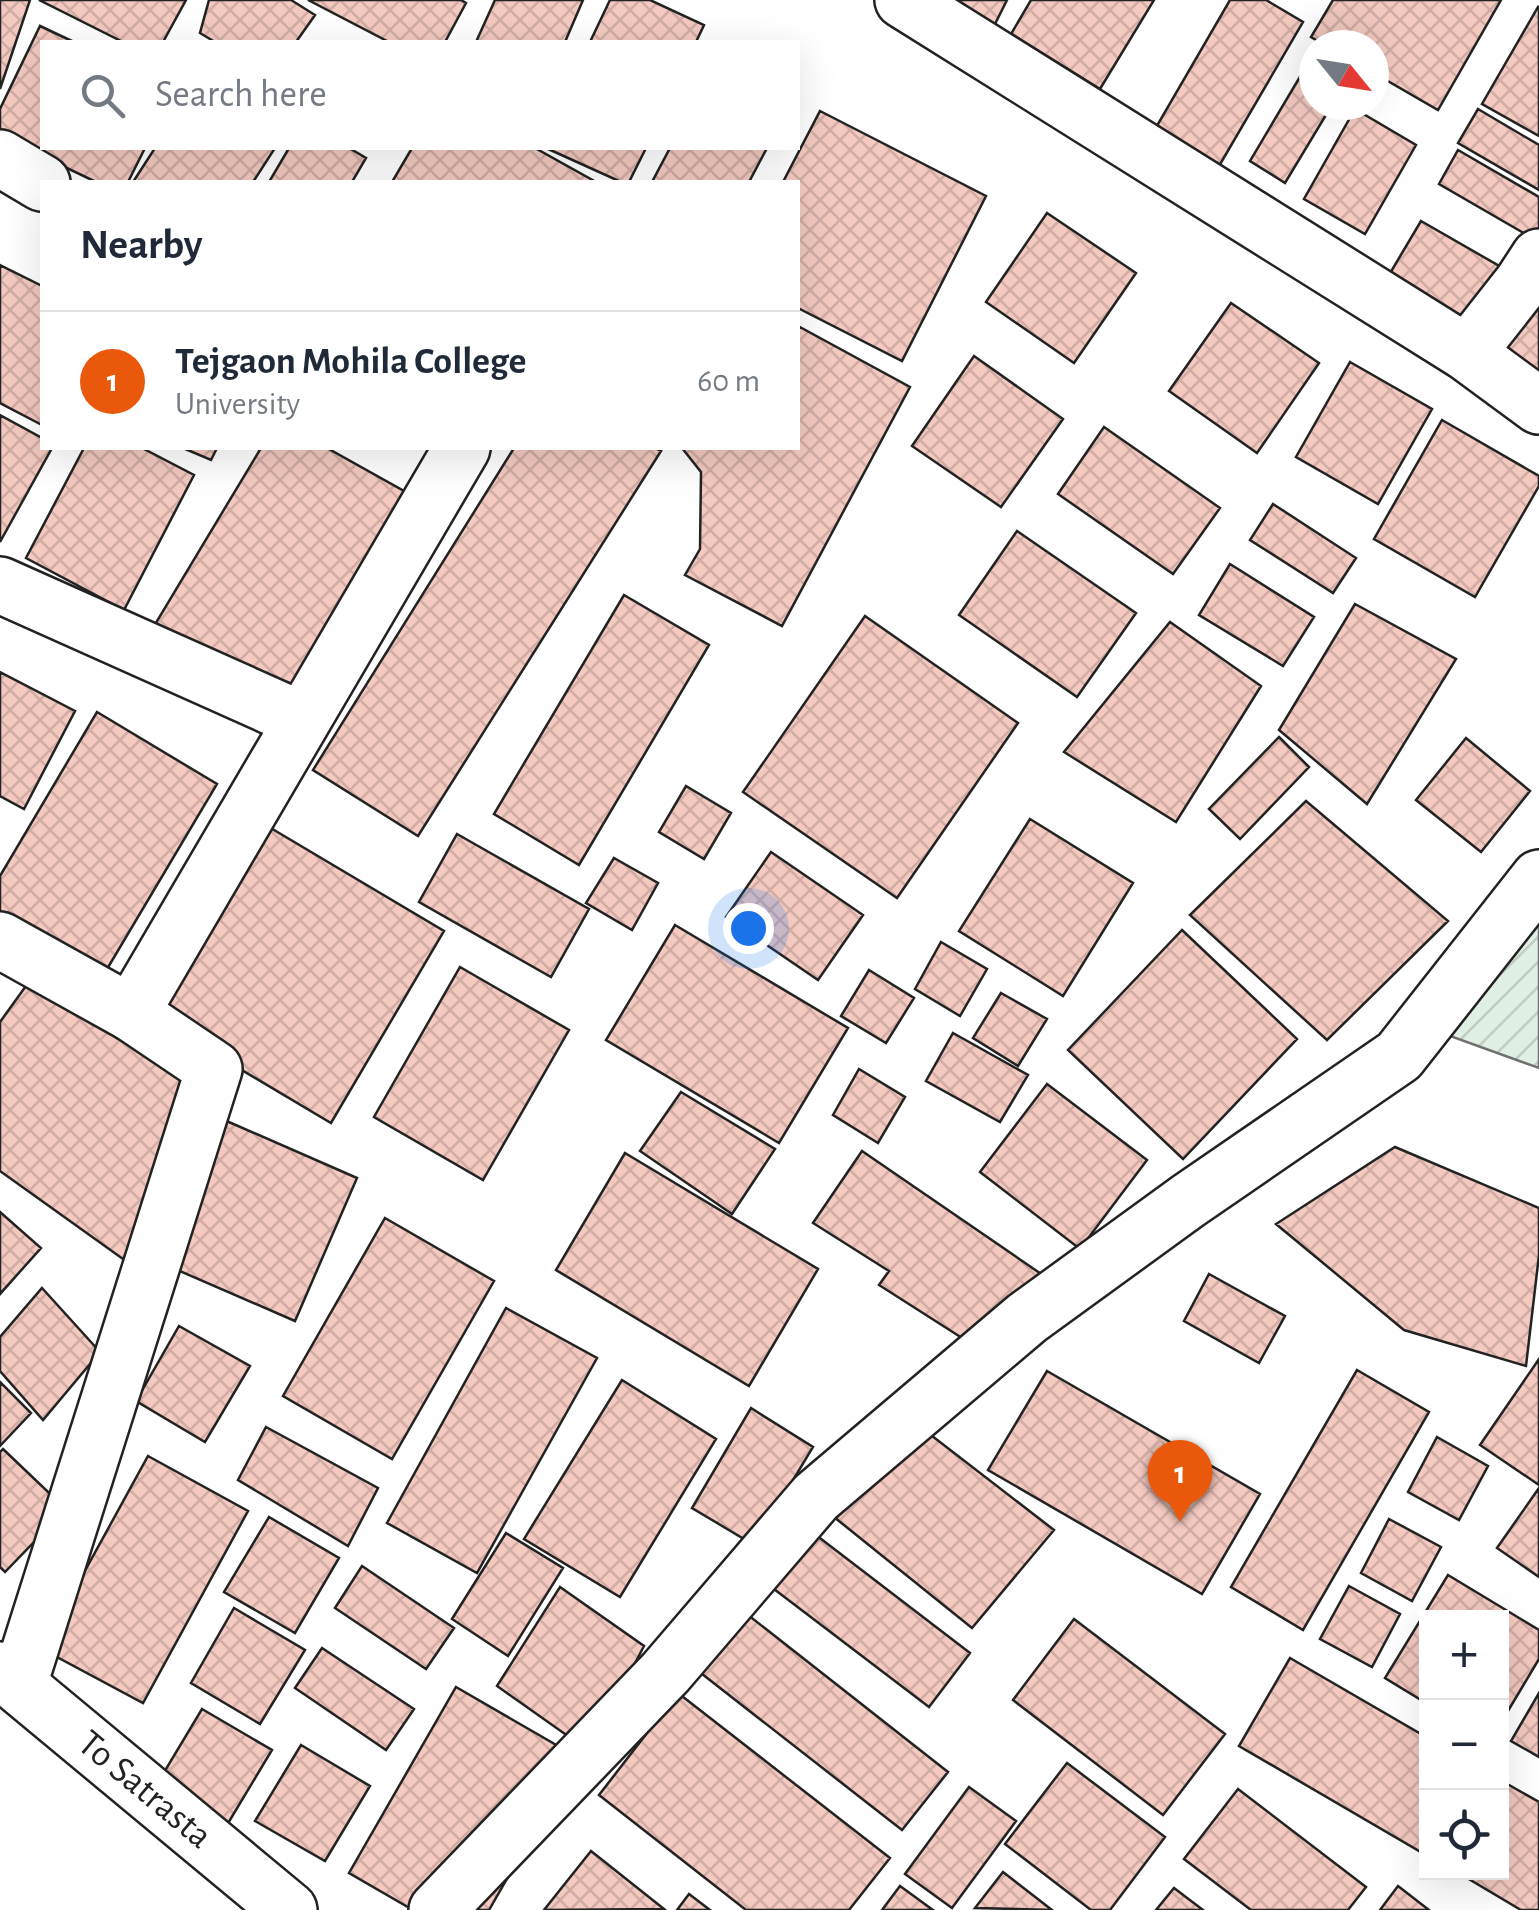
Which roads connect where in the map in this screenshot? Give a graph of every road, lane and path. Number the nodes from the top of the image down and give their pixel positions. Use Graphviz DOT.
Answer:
graph roads {
  1 [pos="903,0"];
  2 [pos="0,158"];
  3 [pos="40,181"];
  4 [pos="1539,256"];
  5 [pos="1468,354"];
  6 [pos="1539,406"];
  7 [pos="461,450"];
  8 [pos="0,586"];
  9 [pos="302,720"];
  10 [pos="1539,878"];
  11 [pos="0,940"];
  12 [pos="132,1013"];
  13 [pos="9,1677"];
  14 [pos="289,1910"];
  15 [pos="437,1910"];
  1 -- 5 [label="street"];
  2 -- 3 [label="street"];
  4 -- 5 [label="street"];
  5 -- 6 [label="street"];
  7 -- 9 [label="street"];
  8 -- 9 [label="street"];
  9 -- 12 [label="street"];
  10 -- 15 [label="street"];
  11 -- 12 [label="street"];
  12 -- 13 [label="street"];
  13 -- 14 [label="street, To Satrasta"];
}
